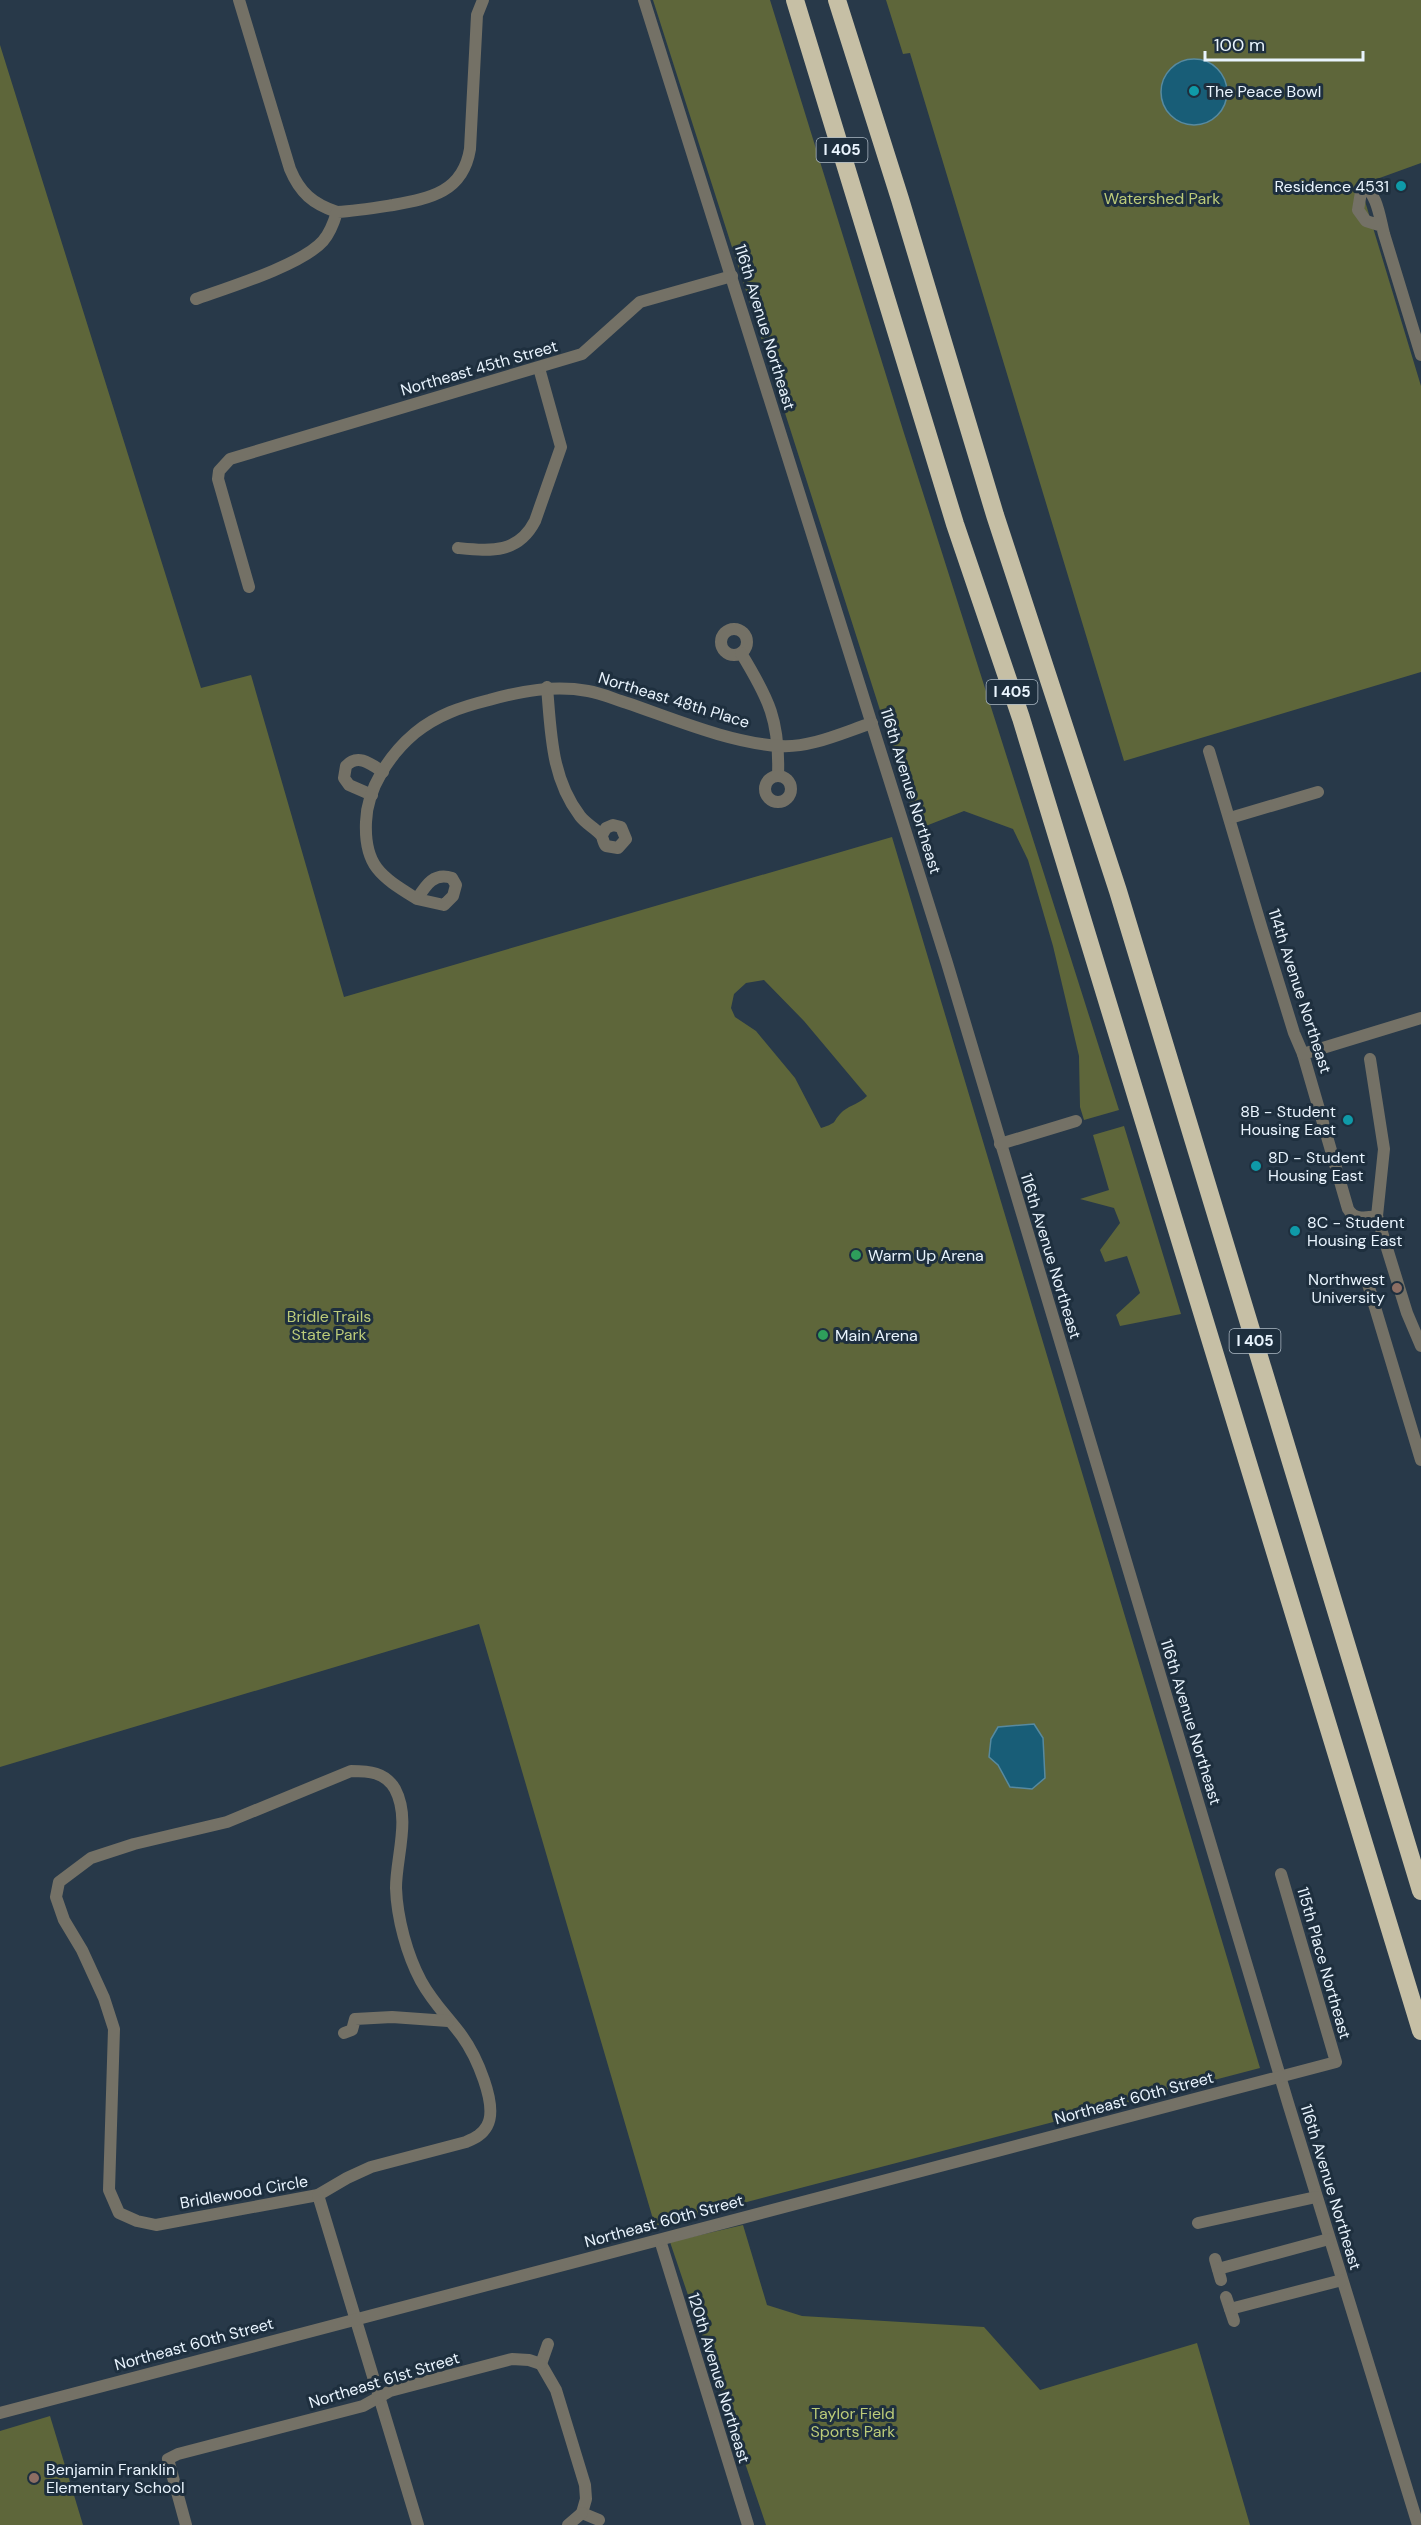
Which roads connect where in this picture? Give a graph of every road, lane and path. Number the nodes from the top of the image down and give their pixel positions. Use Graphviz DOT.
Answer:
graph roads {
  1 [pos="239,0"];
  2 [pos="483,0"];
  3 [pos="644,0"];
  4 [pos="795,0"];
  5 [pos="837,0"];
  6 [pos="337,212"];
  7 [pos="1382,226"];
  8 [pos="732,276"];
  9 [pos="196,300"];
  10 [pos="1421,355"];
  11 [pos="539,368"];
  12 [pos="458,548"];
  13 [pos="249,587"];
  14 [pos="741,653"];
  15 [pos="547,687"];
  16 [pos="872,723"];
  17 [pos="779,746"];
  18 [pos="1209,751"];
  19 [pos="383,772"];
  20 [pos="778,776"];
  21 [pos="1318,792"];
  22 [pos="372,795"];
  23 [pos="1230,818"];
  24 [pos="602,835"];
  25 [pos="417,899"];
  26 [pos="1421,1018"];
  27 [pos="1303,1054"];
  28 [pos="1370,1059"];
  29 [pos="1076,1121"];
  30 [pos="1000,1144"];
  31 [pos="1377,1216"];
  32 [pos="1368,1284"];
  33 [pos="1421,1346"];
  34 [pos="1421,1460"];
  35 [pos="1281,1874"];
  36 [pos="1421,1891"];
  37 [pos="448,2021"];
  38 [pos="1421,2031"];
  39 [pos="344,2033"];
  40 [pos="1336,2062"];
  41 [pos="1280,2077"];
  42 [pos="318,2195"];
  43 [pos="1316,2197"];
  44 [pos="1198,2223"];
  45 [pos="1329,2239"];
  46 [pos="660,2240"];
  47 [pos="1218,2269"];
  48 [pos="1342,2280"];
  49 [pos="1230,2309"];
  50 [pos="354,2319"];
  51 [pos="548,2344"];
  52 [pos="541,2364"];
  53 [pos="379,2398"];
  54 [pos="0,2413"];
  55 [pos="582,2513"];
  56 [pos="599,2520"];
  57 [pos="186,2525"];
  58 [pos="417,2525"];
  59 [pos="568,2525"];
  60 [pos="748,2525"];
  61 [pos="1418,2525"];
  1 -- 6 [label="street"];
  2 -- 6 [label="street"];
  3 -- 8 [label="street, 116th Avenue Northeast"];
  4 -- 38 [label="highway, I 405"];
  5 -- 36 [label="highway, I 405"];
  6 -- 9 [label="street"];
  7 -- 10 [label="street"];
  8 -- 11 [label="street, Northeast 45th Street"];
  8 -- 16 [label="street, 116th Avenue Northeast"];
  11 -- 12 [label="street"];
  11 -- 13 [label="street, Northeast 45th Street"];
  14 -- 17 [label="street"];
  15 -- 17 [label="street, Northeast 48th Place"];
  15 -- 19 [label="street, Northeast 48th Place"];
  15 -- 24 [label="street"];
  16 -- 17 [label="street, Northeast 48th Place"];
  16 -- 30 [label="street, 116th Avenue Northeast"];
  17 -- 20 [label="street"];
  18 -- 23 [label="street, 114th Avenue Northeast"];
  19 -- 22 [label="street, Northeast 48th Place"];
  19 -- 22 [label="street"];
  21 -- 23 [label="street"];
  22 -- 25 [label="street"];
  23 -- 27 [label="street, 114th Avenue Northeast"];
  26 -- 27 [label="street"];
  27 -- 31 [label="street, 114th Avenue Northeast"];
  28 -- 31 [label="street"];
  29 -- 30 [label="street"];
  30 -- 41 [label="street, 116th Avenue Northeast"];
  31 -- 33 [label="street"];
  32 -- 34 [label="street"];
  35 -- 40 [label="street, 115th Place Northeast"];
  37 -- 39 [label="street"];
  37 -- 42 [label="street, Bridlewood Circle"];
  37 -- 42 [label="street, Bridlewood Circle"];
  40 -- 41 [label="street, Northeast 60th Street"];
  41 -- 43 [label="street, 116th Avenue Northeast"];
  41 -- 46 [label="street, Northeast 60th Street"];
  42 -- 50 [label="street"];
  43 -- 44 [label="street"];
  43 -- 45 [label="street, 116th Avenue Northeast"];
  45 -- 47 [label="street"];
  45 -- 48 [label="street, 116th Avenue Northeast"];
  46 -- 50 [label="street, Northeast 60th Street"];
  46 -- 60 [label="street, 120th Avenue Northeast"];
  48 -- 49 [label="street"];
  48 -- 61 [label="street, 116th Avenue Northeast"];
  50 -- 53 [label="street"];
  50 -- 54 [label="street, Northeast 60th Street"];
  51 -- 52 [label="street"];
  52 -- 53 [label="street, Northeast 61st Street"];
  52 -- 55 [label="street"];
  53 -- 57 [label="street, Northeast 61st Street"];
  53 -- 58 [label="street"];
  55 -- 56 [label="street"];
  55 -- 59 [label="street"];
}
